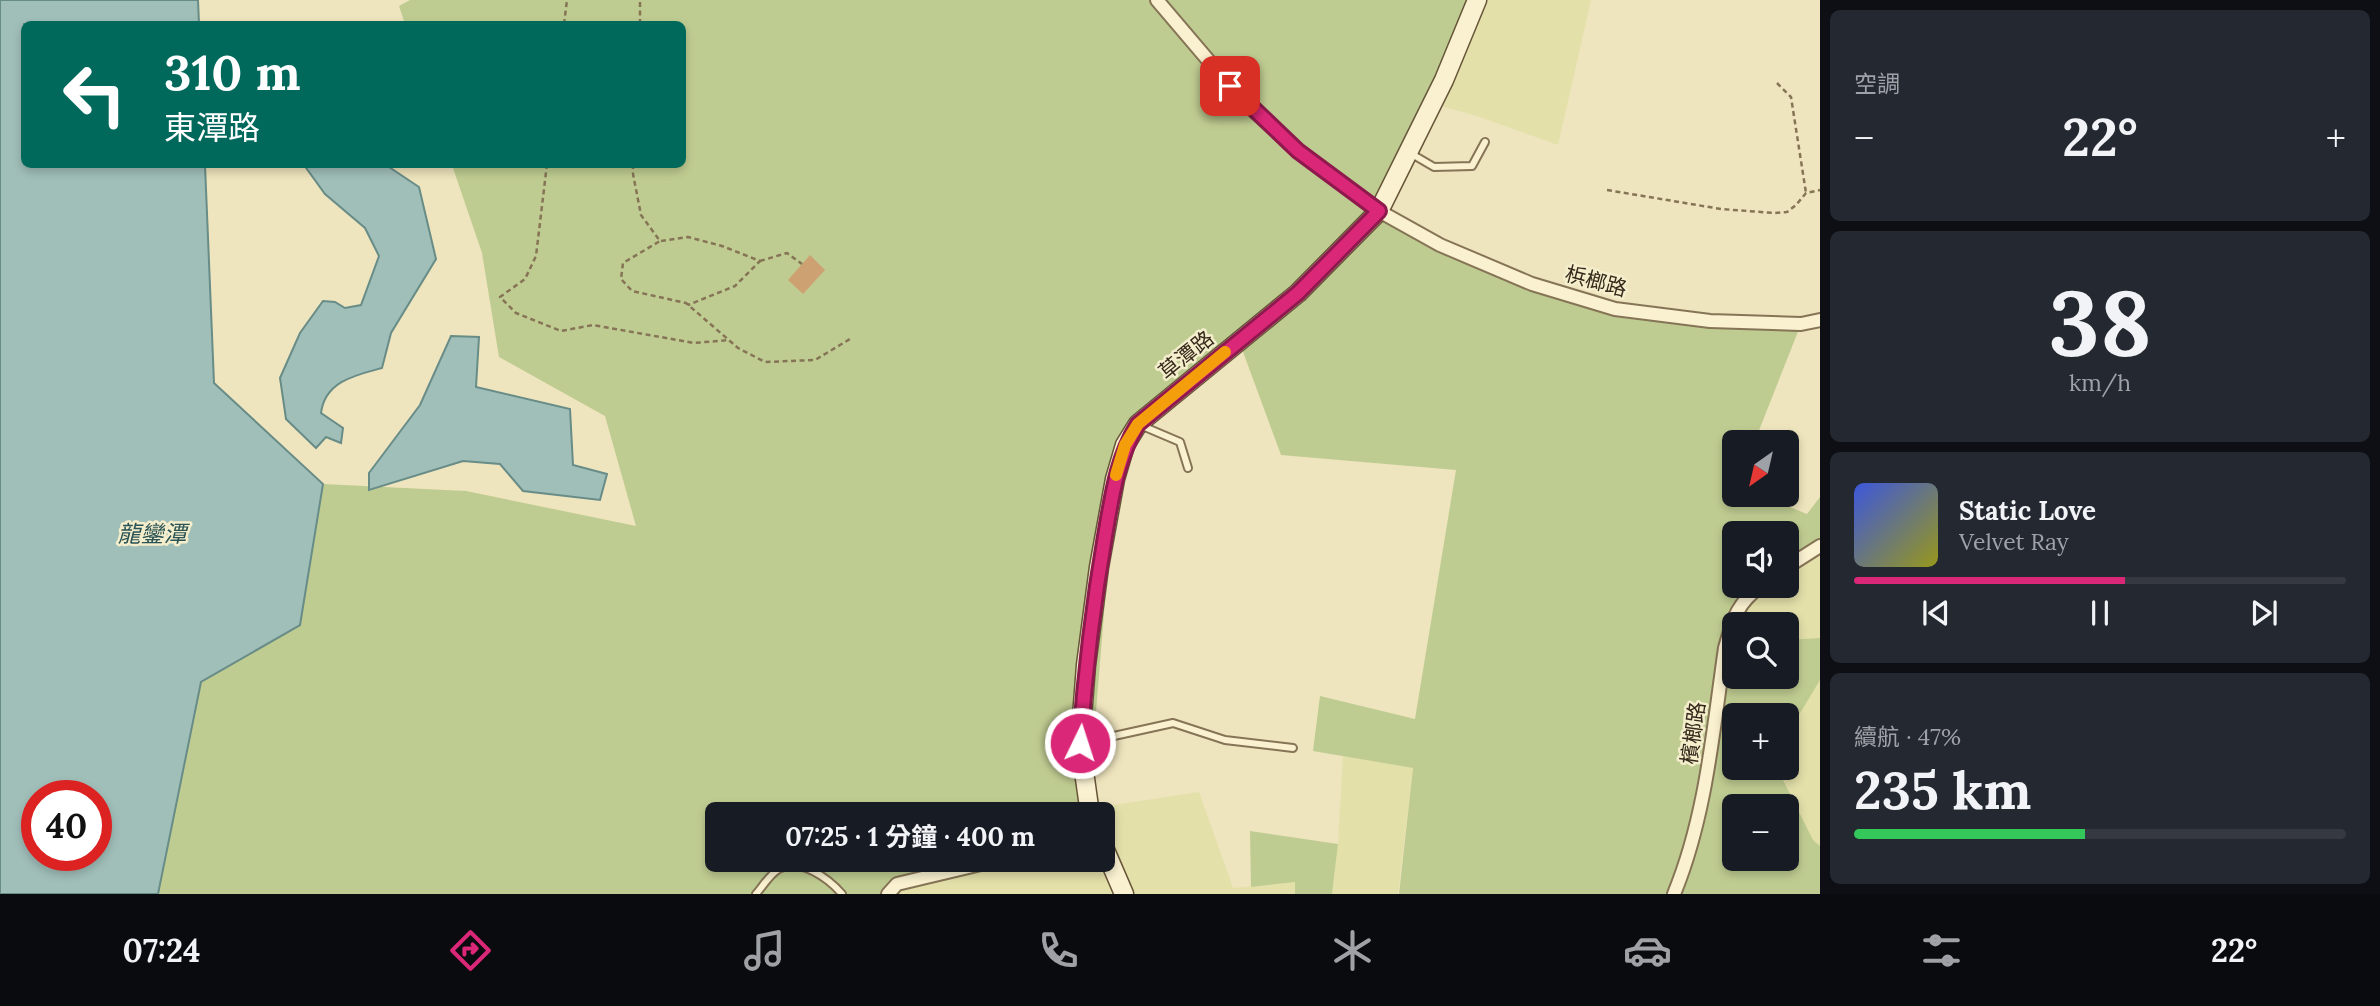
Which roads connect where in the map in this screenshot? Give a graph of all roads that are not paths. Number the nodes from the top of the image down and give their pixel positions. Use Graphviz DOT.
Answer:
graph roads {
  1 [pos="1157,0"];
  2 [pos="1477,0"];
  3 [pos="1485,142"];
  4 [pos="1408,152"];
  5 [pos="1379,211"];
  6 [pos="1820,320"];
  7 [pos="1138,424"];
  8 [pos="1188,468"];
  9 [pos="1820,545"];
  10 [pos="1799,559"];
  11 [pos="1744,598"];
  12 [pos="1080,743"];
  13 [pos="1293,748"];
  14 [pos="1087,802"];
  15 [pos="947,872"];
  16 [pos="1115,872"];
  17 [pos="756,894"];
  18 [pos="842,894"];
  19 [pos="888,894"];
  20 [pos="1124,894"];
  21 [pos="1674,894"];
  1 -- 5 [label="street, 梹榔路"];
  2 -- 4 [label="street, 草潭路"];
  3 -- 4 [label="lane"];
  4 -- 5 [label="street, 草潭路"];
  5 -- 6 [label="street, 梹榔路"];
  5 -- 7 [label="street, 草潭路"];
  7 -- 8 [label="lane"];
  7 -- 12 [label="street, 草潭路"];
  9 -- 10 [label="street"];
  11 -- 21 [label="street, 檳榔路"];
  12 -- 13 [label="lane"];
  12 -- 14 [label="street, 草潭路"];
  15 -- 19 [label="street"];
  16 -- 20 [label="street"];
  17 -- 18 [label="lane"];
}
